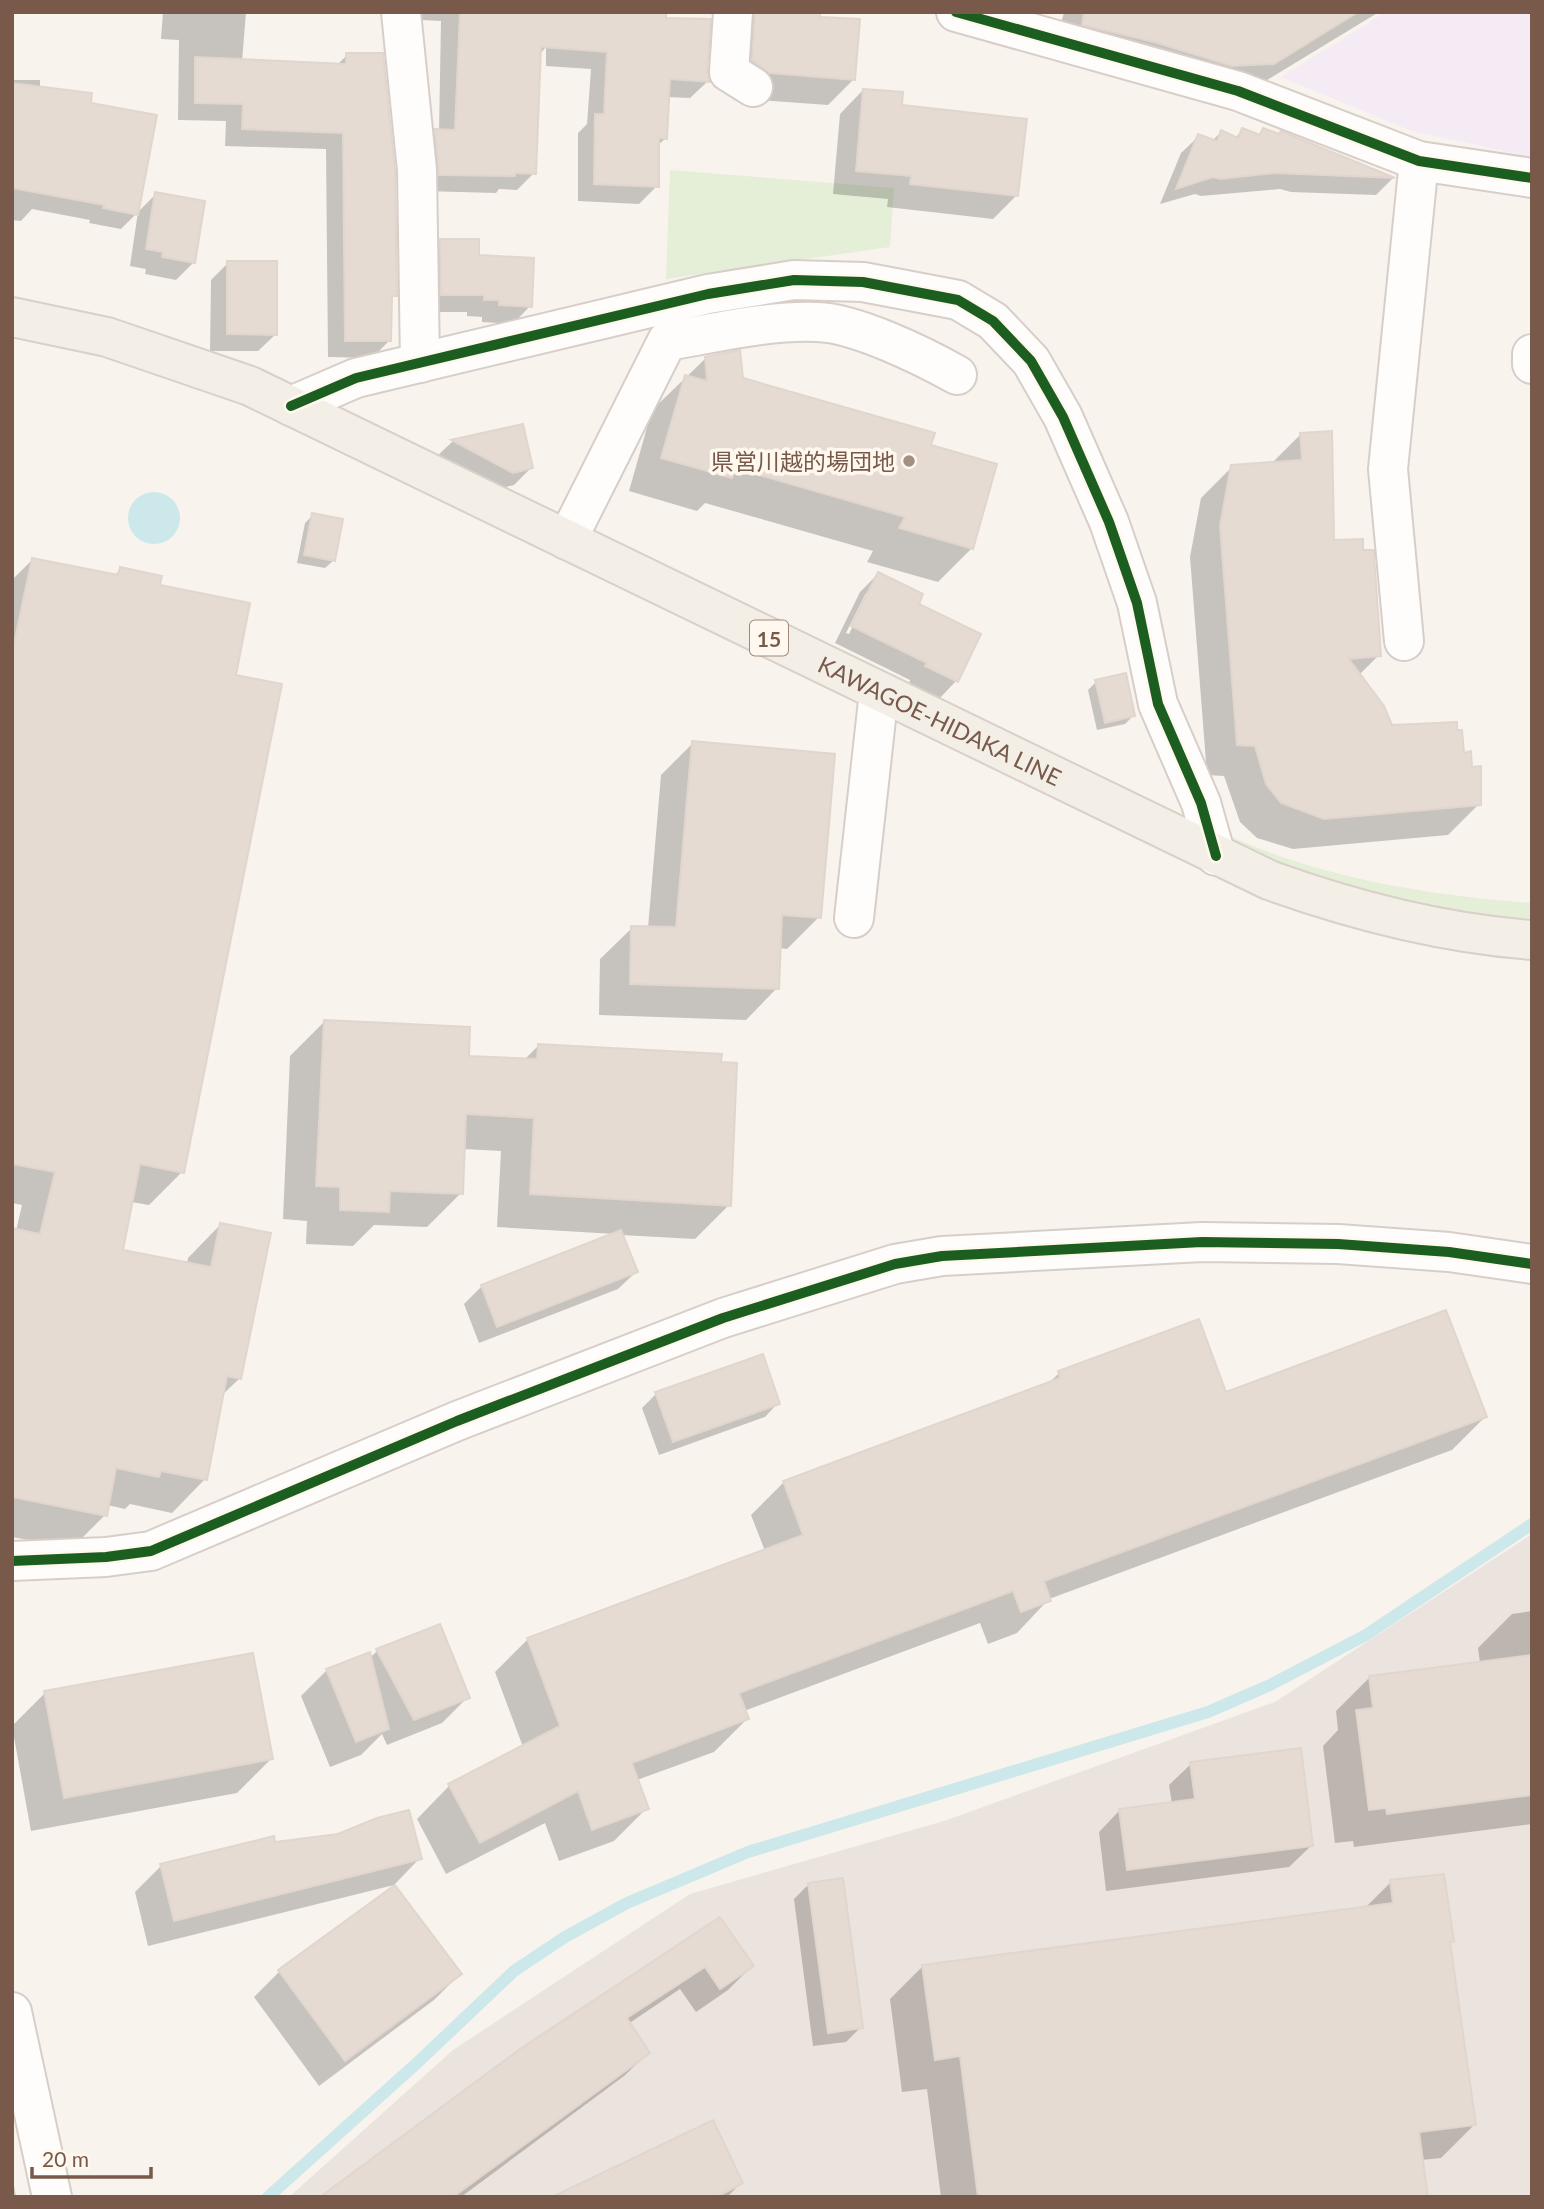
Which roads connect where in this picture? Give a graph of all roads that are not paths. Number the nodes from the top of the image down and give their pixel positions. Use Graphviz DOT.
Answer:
graph roads {
  1 [pos="401,12"];
  2 [pos="733,12"];
  3 [pos="956,12"];
  4 [pos="753,87"];
  5 [pos="1419,161"];
  6 [pos="1532,178"];
  7 [pos="12,317"];
  8 [pos="1532,354"];
  9 [pos="420,363"];
  10 [pos="1532,364"];
  11 [pos="957,375"];
  12 [pos="291,406"];
  13 [pos="567,540"];
  14 [pos="1404,640"];
  15 [pos="879,692"];
  16 [pos="1216,856"];
  17 [pos="854,918"];
  18 [pos="1532,940"];
  19 [pos="1532,1265"];
  20 [pos="12,1561"];
  21 [pos="12,2012"];
  22 [pos="52,2197"];
  1 -- 9 [label="street"];
  2 -- 4 [label="street"];
  3 -- 5 [label="street"];
  5 -- 6 [label="street"];
  5 -- 14 [label="street"];
  7 -- 12 [label="main road, KAWAGOE-HIDAKA LINE / 15"];
  8 -- 10 [label="street"];
  9 -- 12 [label="street"];
  9 -- 16 [label="street"];
  11 -- 13 [label="street"];
  12 -- 13 [label="main road, KAWAGOE-HIDAKA LINE / 15"];
  13 -- 15 [label="main road, KAWAGOE-HIDAKA LINE / 15"];
  15 -- 16 [label="main road, KAWAGOE-HIDAKA LINE / 15"];
  15 -- 17 [label="street"];
  16 -- 18 [label="main road, KAWAGOE-HIDAKA LINE / 15"];
  19 -- 20 [label="street"];
  21 -- 22 [label="street"];
}
